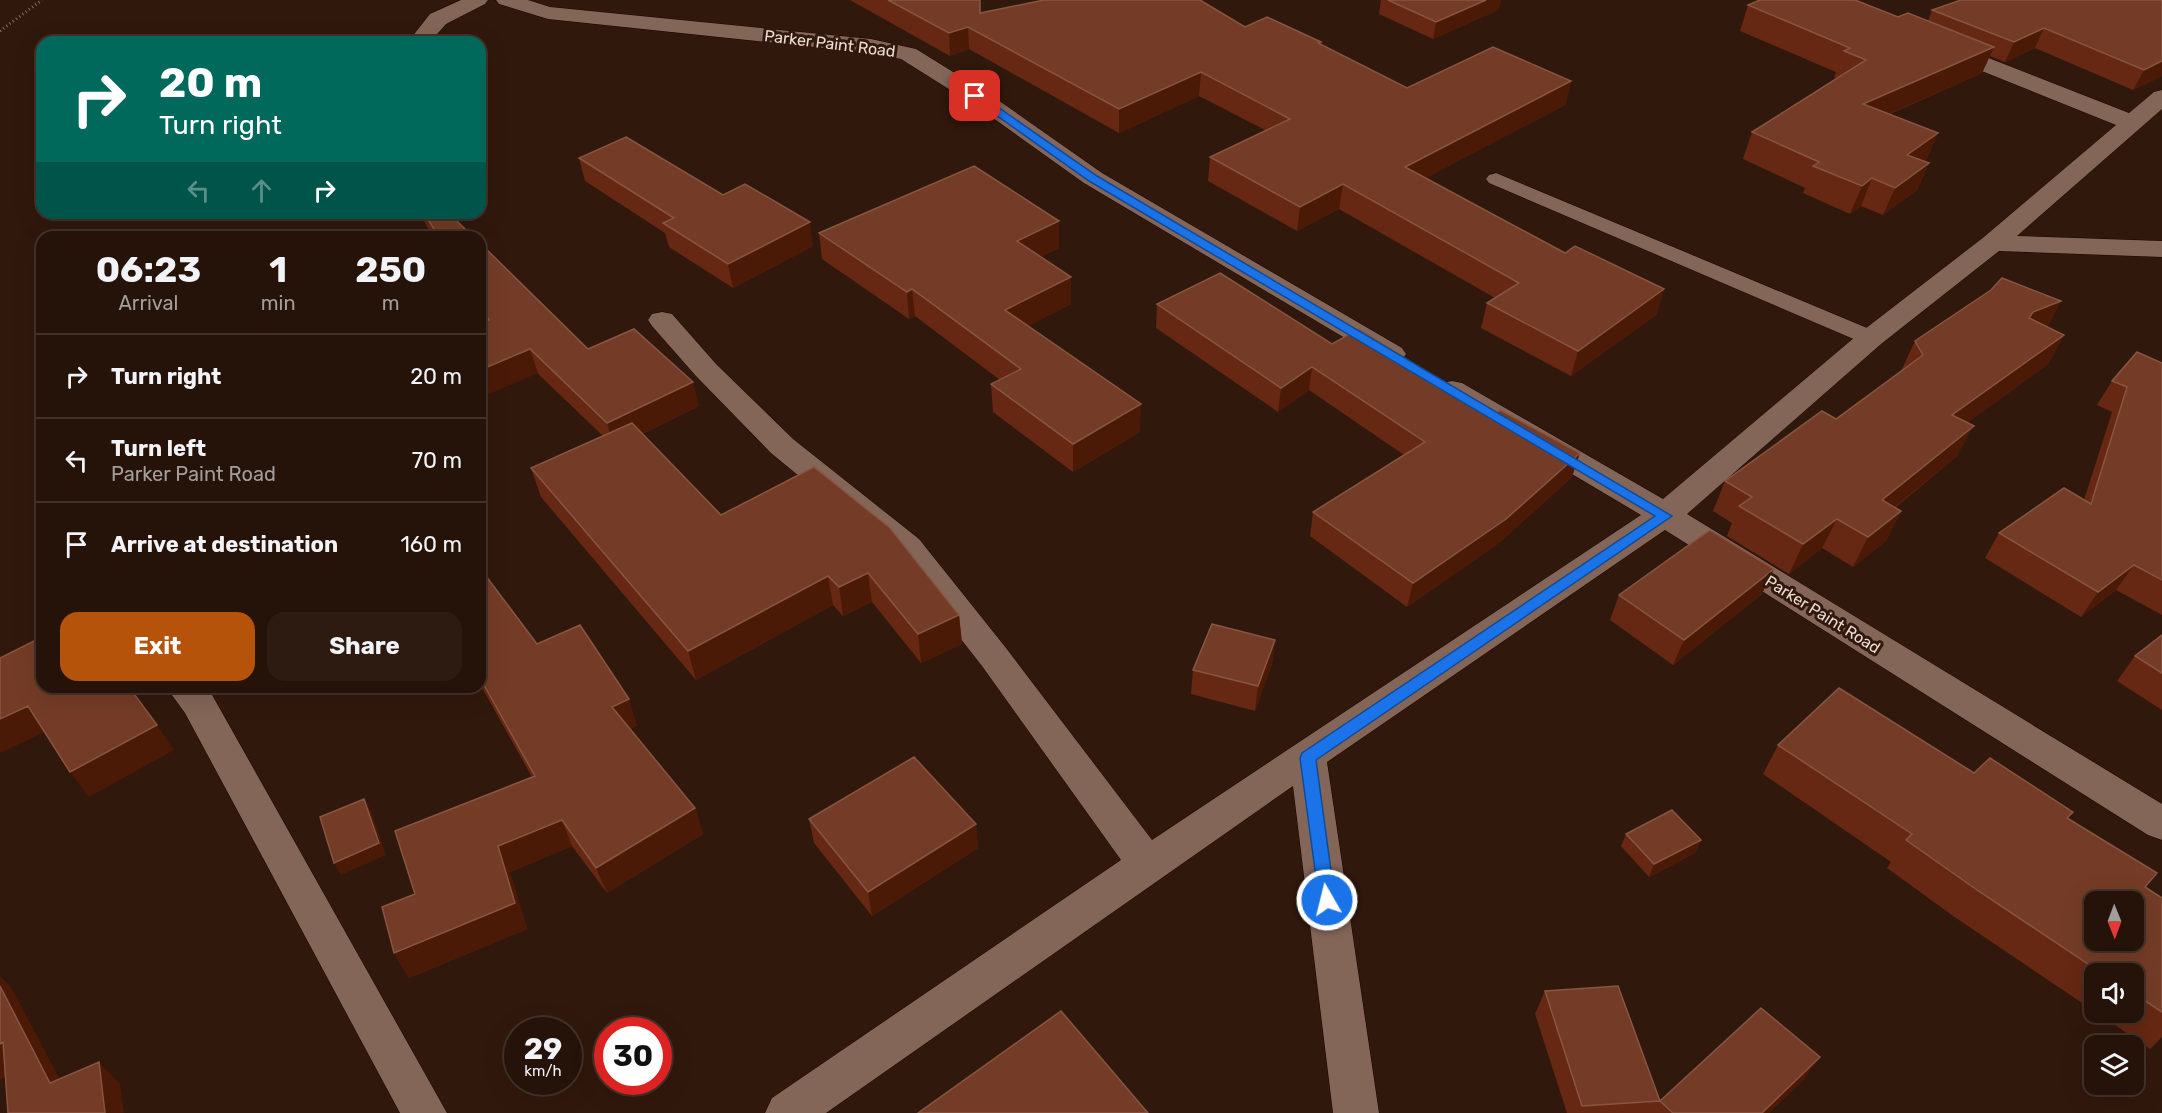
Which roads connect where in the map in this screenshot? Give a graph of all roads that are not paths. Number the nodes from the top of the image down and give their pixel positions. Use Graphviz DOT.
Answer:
graph roads {
  1 [pos="478,0"];
  2 [pos="506,0"];
  3 [pos="424,36"];
  4 [pos="1925,40"];
  5 [pos="2162,97"];
  6 [pos="2130,122"];
  7 [pos="1497,179"];
  8 [pos="1993,243"];
  9 [pos="2162,249"];
  10 [pos="662,320"];
  11 [pos="1872,338"];
  12 [pos="1665,516"];
  13 [pos="189,693"];
  14 [pos="1308,758"];
  15 [pos="2162,824"];
  16 [pos="1147,864"];
  17 [pos="424,1113"];
  18 [pos="788,1113"];
  19 [pos="1356,1113"];
  1 -- 3 [label="street"];
  2 -- 12 [label="street, Parker Paint Road"];
  4 -- 6 [label="street"];
  5 -- 6 [label="street"];
  6 -- 8 [label="street"];
  7 -- 11 [label="lane"];
  8 -- 9 [label="street"];
  8 -- 11 [label="street"];
  10 -- 16 [label="street"];
  11 -- 12 [label="street"];
  12 -- 14 [label="street"];
  12 -- 15 [label="street, Parker Paint Road"];
  13 -- 17 [label="street"];
  14 -- 16 [label="street"];
  14 -- 19 [label="street"];
  16 -- 18 [label="street"];
}
